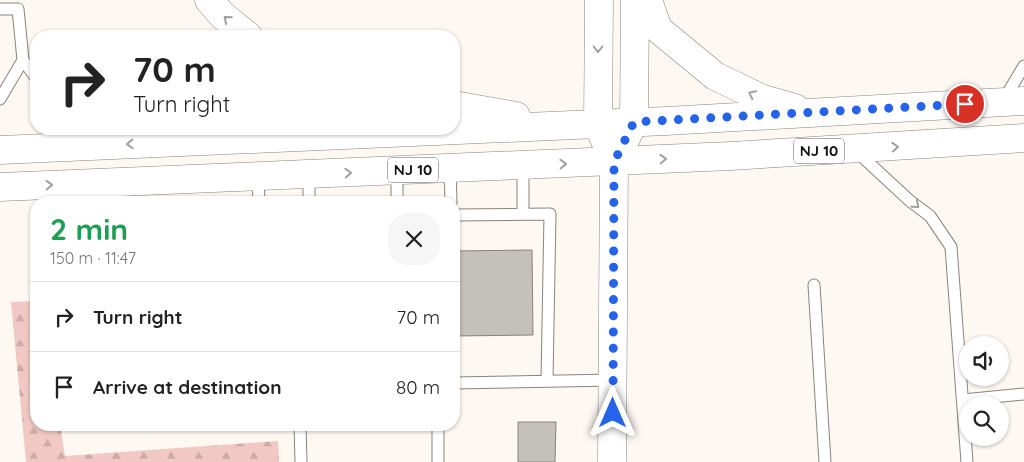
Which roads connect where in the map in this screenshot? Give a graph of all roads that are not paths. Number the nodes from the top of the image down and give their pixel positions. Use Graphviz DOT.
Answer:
graph roads {
  1 [pos="208,0"];
  2 [pos="599,0"];
  3 [pos="634,0"];
  4 [pos="648,0"];
  5 [pos="20,4"];
  6 [pos="0,9"];
  7 [pos="241,30"];
  8 [pos="23,60"];
  9 [pos="1024,66"];
  10 [pos="30,70"];
  11 [pos="0,99"];
  12 [pos="1013,101"];
  13 [pos="460,106"];
  14 [pos="816,114"];
  15 [pos="634,122"];
  16 [pos="598,124"];
  17 [pos="567,125"];
  18 [pos="460,128"];
  19 [pos="170,135"];
  20 [pos="90,137"];
  21 [pos="1024,138"];
  22 [pos="854,149"];
  23 [pos="0,150"];
  24 [pos="614,162"];
  25 [pos="523,165"];
  26 [pos="450,168"];
  27 [pos="396,171"];
  28 [pos="309,175"];
  29 [pos="0,188"];
  30 [pos="258,190"];
  31 [pos="80,193"];
  32 [pos="309,196"];
  33 [pos="397,196"];
  34 [pos="451,196"];
  35 [pos="523,214"];
  36 [pos="460,215"];
  37 [pos="814,285"];
  38 [pos="613,380"];
  39 [pos="547,381"];
  40 [pos="460,383"];
  41 [pos="1024,394"];
  42 [pos="963,396"];
  43 [pos="1004,396"];
  44 [pos="300,431"];
  45 [pos="438,431"];
  46 [pos="967,446"];
  47 [pos="301,462"];
  48 [pos="438,462"];
  49 [pos="612,462"];
  50 [pos="825,462"];
  51 [pos="968,462"];
  7 -- 1 [label="main road, one-way"];
  2 -- 16 [label="main road, one-way"];
  3 -- 15 [label="main road"];
  14 -- 4 [label="main road, one-way"];
  5 -- 6 [label="lane"];
  5 -- 8 [label="lane"];
  8 -- 10 [label="lane"];
  8 -- 11 [label="lane"];
  9 -- 12 [label="lane"];
  12 -- 14 [label="main road, NJ 10"];
  13 -- 17 [label="main road"];
  14 -- 15 [label="main road, NJ 10"];
  15 -- 16 [label="main road, NJ 10"];
  15 -- 24 [label="main road"];
  16 -- 17 [label="main road, NJ 10"];
  16 -- 24 [label="main road"];
  17 -- 18 [label="main road, NJ 10, one-way"];
  19 -- 20 [label="main road, NJ 10, one-way"];
  20 -- 23 [label="main road, NJ 10"];
  22 -- 21 [label="main road, NJ 10, one-way"];
  24 -- 22 [label="main road, NJ 10, one-way"];
  22 -- 42 [label="lane, one-way"];
  25 -- 24 [label="main road, NJ 10, one-way"];
  24 -- 38 [label="main road"];
  25 -- 26 [label="main road, NJ 10"];
  25 -- 35 [label="lane"];
  26 -- 27 [label="main road, NJ 10"];
  26 -- 34 [label="lane"];
  28 -- 27 [label="main road, NJ 10, one-way"];
  27 -- 33 [label="lane"];
  28 -- 30 [label="main road, NJ 10"];
  28 -- 32 [label="lane"];
  29 -- 31 [label="main road, NJ 10, one-way"];
  30 -- 31 [label="main road, NJ 10"];
  35 -- 36 [label="lane"];
  35 -- 39 [label="lane"];
  37 -- 50 [label="lane"];
  38 -- 39 [label="lane"];
  38 -- 49 [label="main road"];
  39 -- 40 [label="lane"];
  41 -- 43 [label="lane"];
  44 -- 47 [label="lane"];
  45 -- 48 [label="lane"];
  46 -- 51 [label="lane"];
}
